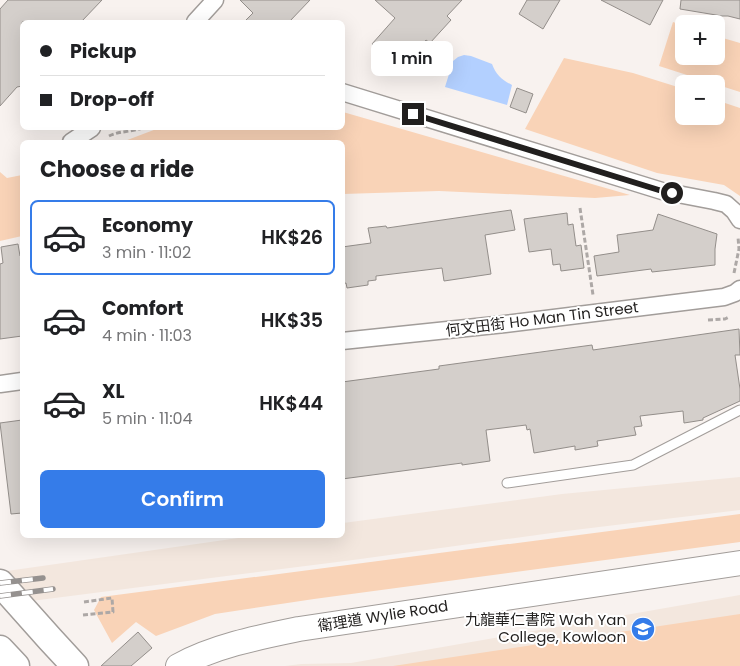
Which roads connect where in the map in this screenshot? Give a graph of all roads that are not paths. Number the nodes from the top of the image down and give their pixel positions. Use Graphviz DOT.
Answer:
graph roads {
  1 [pos="215,0"];
  2 [pos="197,20"];
  3 [pos="345,93"];
  4 [pos="89,130"];
  5 [pos="73,140"];
  6 [pos="740,220"];
  7 [pos="740,289"];
  8 [pos="345,341"];
  9 [pos="20,381"];
  10 [pos="0,384"];
  11 [pos="740,410"];
  12 [pos="507,483"];
  13 [pos="740,563"];
  14 [pos="0,583"];
  15 [pos="0,649"];
  16 [pos="16,666"];
  17 [pos="75,666"];
  18 [pos="178,666"];
  1 -- 2 [label="street"];
  3 -- 6 [label="street"];
  4 -- 5 [label="street"];
  7 -- 8 [label="street, 何文田街 Ho Man Tin Street"];
  9 -- 10 [label="street"];
  11 -- 12 [label="lane"];
  13 -- 18 [label="main road, 衛理道 Wylie Road"];
  14 -- 17 [label="main road"];
  15 -- 16 [label="main road"];
}
